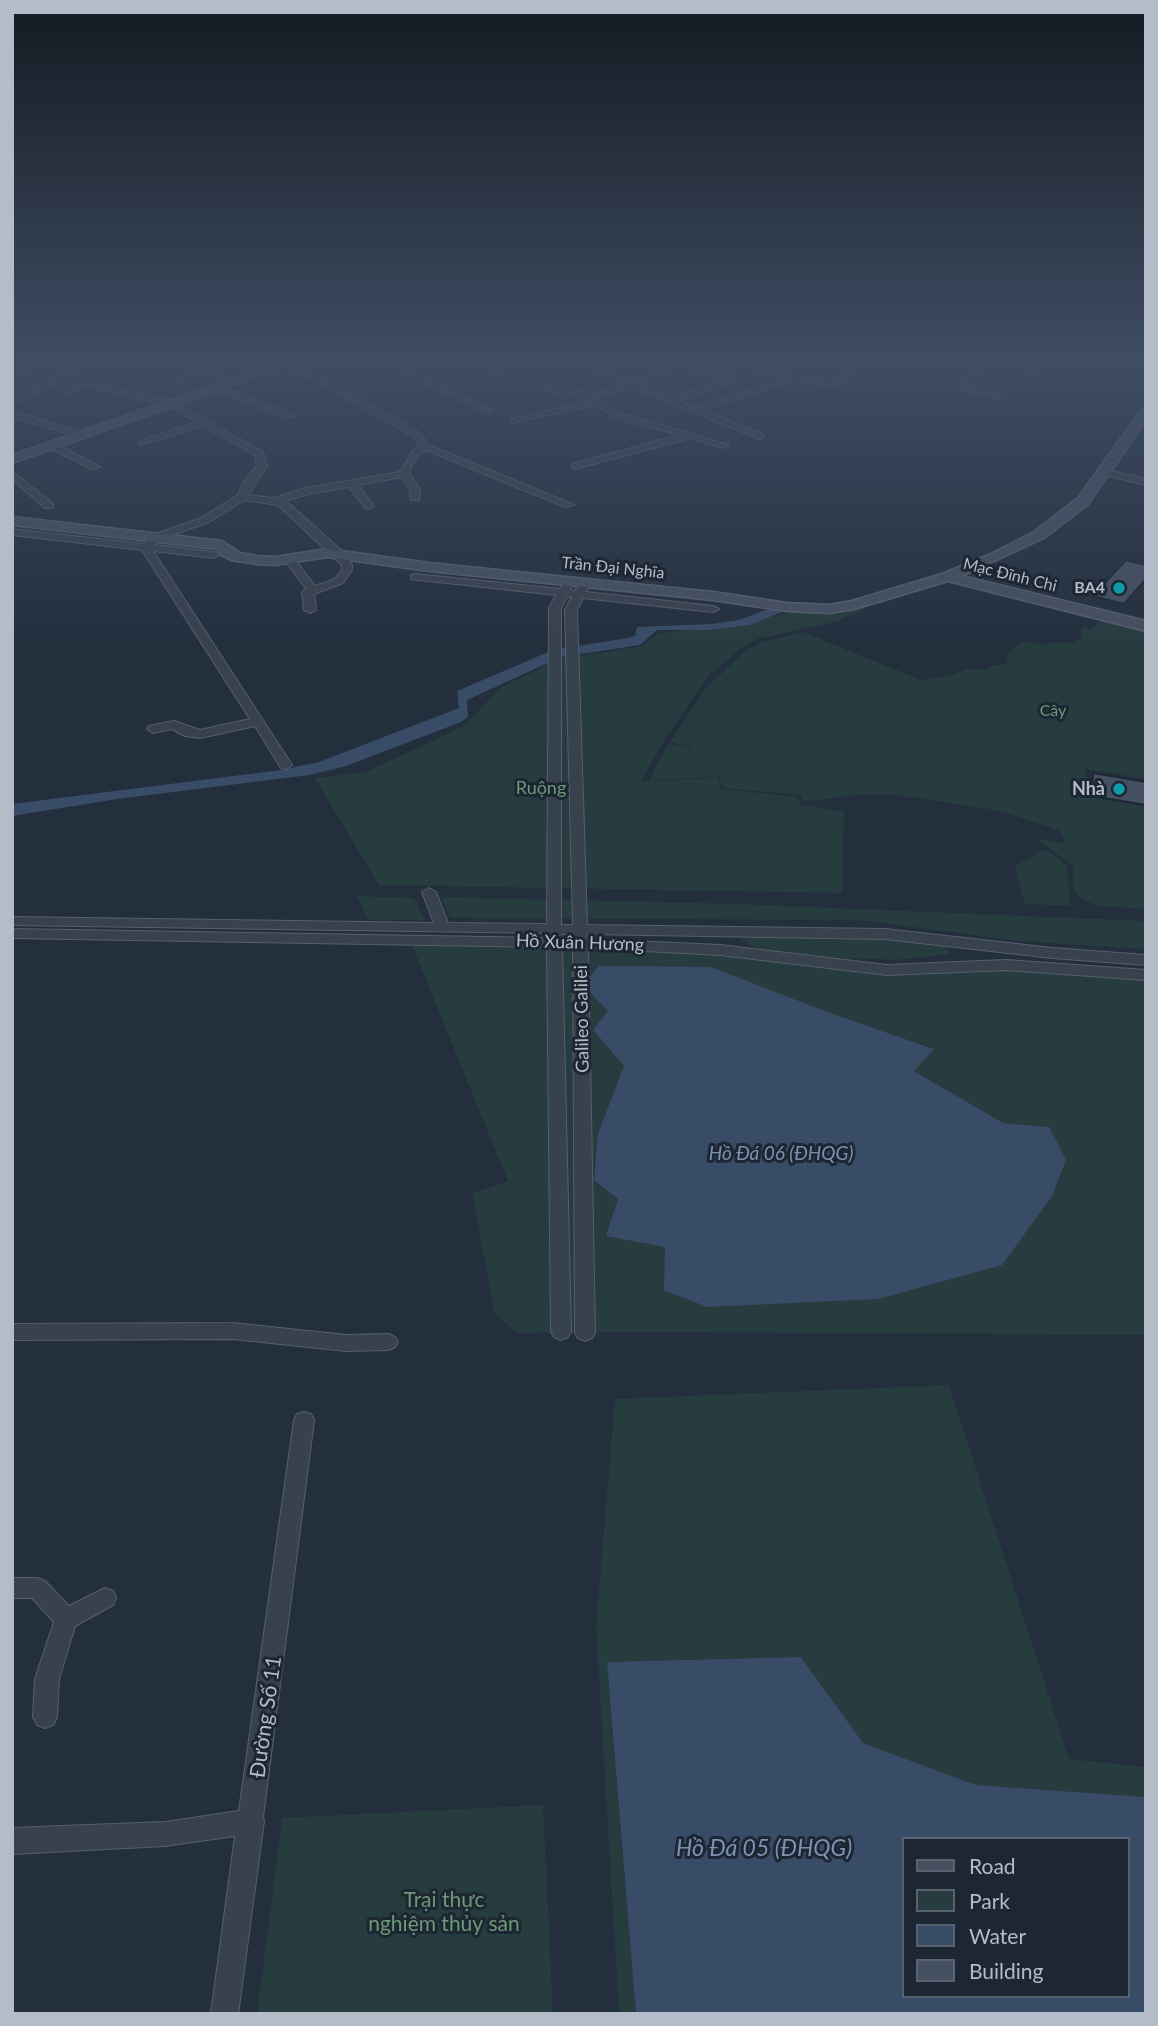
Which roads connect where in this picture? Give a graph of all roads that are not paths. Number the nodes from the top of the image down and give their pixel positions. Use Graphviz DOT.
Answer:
graph roads {
  1 [pos="72,456"];
  2 [pos="260,456"];
  3 [pos="413,456"];
  4 [pos="447,456"];
  5 [pos="615,456"];
  6 [pos="1115,456"];
  7 [pos="575,466"];
  8 [pos="95,467"];
  9 [pos="1103,472"];
  10 [pos="12,474"];
  11 [pos="405,474"];
  12 [pos="1146,482"];
  13 [pos="351,483"];
  14 [pos="242,497"];
  15 [pos="415,498"];
  16 [pos="275,501"];
  17 [pos="569,505"];
  18 [pos="49,506"];
  19 [pos="369,506"];
  20 [pos="12,521"];
  21 [pos="12,532"];
  22 [pos="157,537"];
  23 [pos="145,547"];
  24 [pos="214,555"];
  25 [pos="340,555"];
  26 [pos="289,559"];
  27 [pos="415,577"];
  28 [pos="947,577"];
  29 [pos="575,588"];
  30 [pos="312,589"];
  31 [pos="713,609"];
  32 [pos="310,610"];
  33 [pos="555,616"];
  34 [pos="571,616"];
  35 [pos="1146,626"];
  36 [pos="256,722"];
  37 [pos="153,729"];
  38 [pos="286,765"];
  39 [pos="429,892"];
  40 [pos="12,921"];
  41 [pos="443,928"];
  42 [pos="720,930"];
  43 [pos="12,933"];
  44 [pos="554,935"];
  45 [pos="581,936"];
  46 [pos="964,944"];
  47 [pos="720,950"];
  48 [pos="1146,960"];
  49 [pos="965,966"];
  50 [pos="1146,975"];
  51 [pos="12,1332"];
  52 [pos="561,1332"];
  53 [pos="585,1333"];
  54 [pos="388,1342"];
  55 [pos="304,1420"];
  56 [pos="12,1588"];
  57 [pos="105,1598"];
  58 [pos="66,1619"];
  59 [pos="45,1717"];
  60 [pos="252,1821"];
  61 [pos="12,1840"];
  62 [pos="224,2014"];
  1 -- 8 [label="street"];
  2 -- 14 [label="street"];
  3 -- 11 [label="street"];
  4 -- 17 [label="street"];
  5 -- 7 [label="street"];
  6 -- 9 [label="street, Trần Đại Nghĩa"];
  9 -- 12 [label="street"];
  9 -- 28 [label="street, Trần Đại Nghĩa"];
  10 -- 18 [label="street"];
  11 -- 13 [label="street"];
  11 -- 15 [label="street"];
  13 -- 16 [label="street"];
  13 -- 19 [label="street"];
  14 -- 16 [label="street"];
  14 -- 22 [label="street"];
  16 -- 25 [label="street"];
  20 -- 22 [label="street, Trần Đại Nghĩa"];
  21 -- 23 [label="street"];
  22 -- 23 [label="street"];
  22 -- 26 [label="street, Trần Đại Nghĩa"];
  23 -- 24 [label="street"];
  23 -- 36 [label="street"];
  25 -- 26 [label="street, Trần Đại Nghĩa"];
  25 -- 29 [label="street, Trần Đại Nghĩa"];
  25 -- 30 [label="street"];
  26 -- 30 [label="street"];
  27 -- 29 [label="street"];
  28 -- 29 [label="street, Trần Đại Nghĩa"];
  28 -- 35 [label="street, Mạc Đĩnh Chi"];
  29 -- 31 [label="street"];
  29 -- 33 [label="street, Galileo Galilei"];
  29 -- 34 [label="street, Galileo Galilei"];
  30 -- 32 [label="street"];
  33 -- 34 [label="street"];
  33 -- 44 [label="street, Galileo Galilei"];
  34 -- 45 [label="street, Galileo Galilei"];
  36 -- 37 [label="street"];
  36 -- 38 [label="street"];
  39 -- 41 [label="street"];
  40 -- 41 [label="street, Hồ Xuân Hương"];
  41 -- 44 [label="street, Hồ Xuân Hương"];
  42 -- 45 [label="street, Hồ Xuân Hương"];
  42 -- 46 [label="street, Hồ Xuân Hương"];
  42 -- 47 [label="street"];
  43 -- 44 [label="street, Hồ Xuân Hương"];
  44 -- 45 [label="street, Hồ Xuân Hương"];
  44 -- 52 [label="street, Galileo Galilei"];
  45 -- 47 [label="street, Hồ Xuân Hương"];
  45 -- 53 [label="street, Galileo Galilei"];
  46 -- 48 [label="street, Hồ Xuân Hương"];
  46 -- 49 [label="street"];
  47 -- 49 [label="street, Hồ Xuân Hương"];
  49 -- 50 [label="street, Hồ Xuân Hương"];
  51 -- 54 [label="street"];
  55 -- 60 [label="street, Đường Số 11"];
  56 -- 58 [label="street"];
  57 -- 58 [label="street"];
  58 -- 59 [label="street"];
  60 -- 61 [label="street"];
  60 -- 62 [label="street, Đường Số 11"];
}
